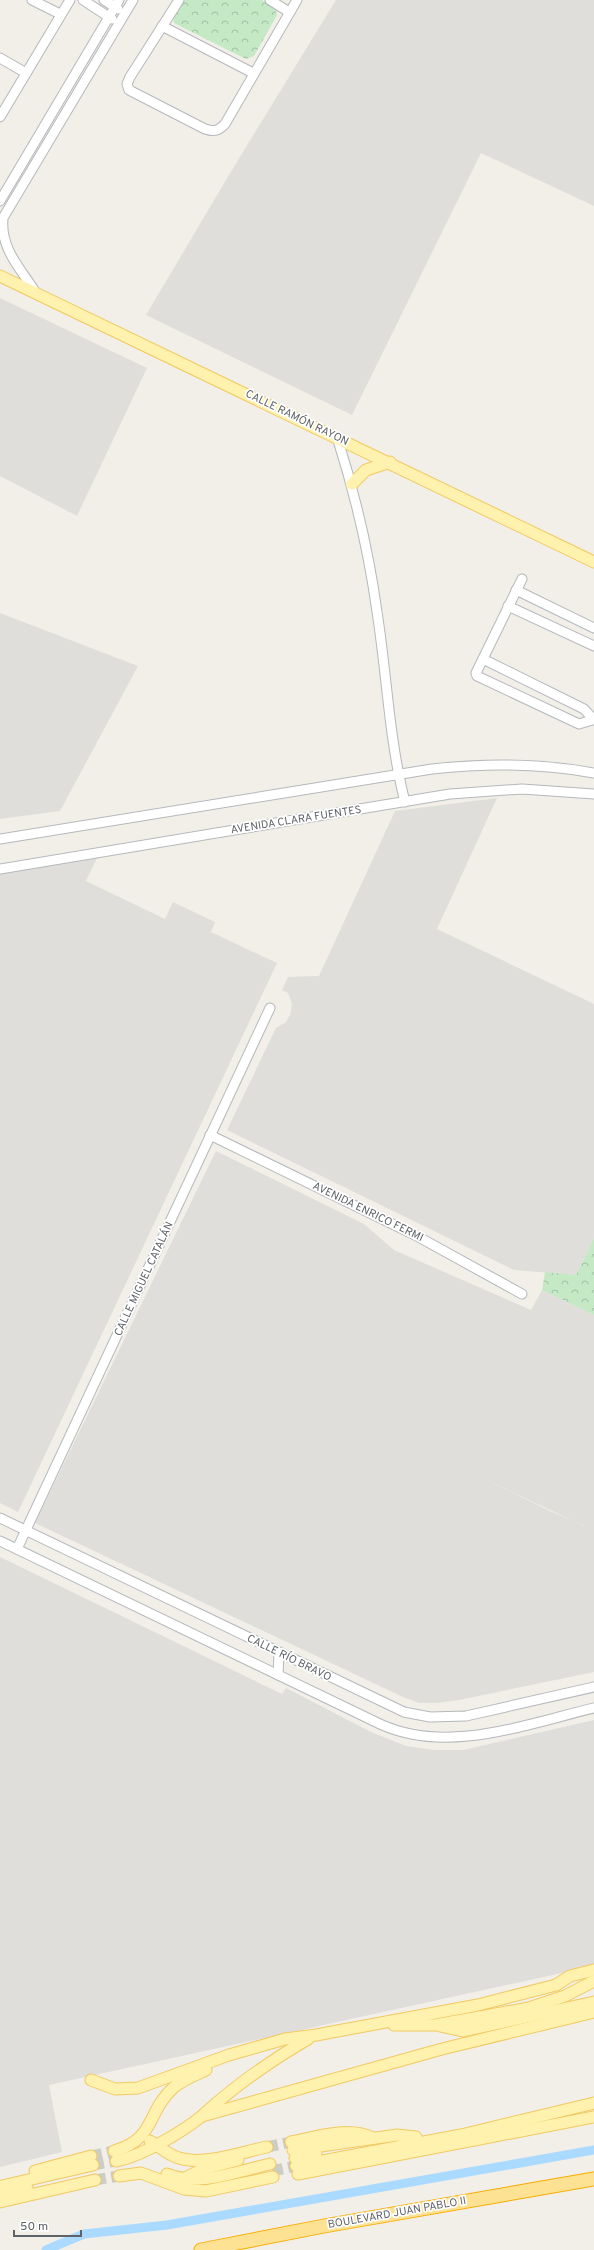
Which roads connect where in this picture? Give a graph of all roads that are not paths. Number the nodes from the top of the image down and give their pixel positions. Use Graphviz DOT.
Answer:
graph roads {
  1 [pos="32,0"];
  2 [pos="70,0"];
  3 [pos="83,0"];
  4 [pos="104,0"];
  5 [pos="132,0"];
  6 [pos="179,0"];
  7 [pos="270,0"];
  8 [pos="297,0"];
  9 [pos="117,3"];
  10 [pos="289,12"];
  11 [pos="60,14"];
  12 [pos="124,14"];
  13 [pos="108,16"];
  14 [pos="118,23"];
  15 [pos="162,26"];
  16 [pos="0,58"];
  17 [pos="26,73"];
  18 [pos="253,73"];
  19 [pos="0,117"];
  20 [pos="0,201"];
  21 [pos="3,246"];
  22 [pos="0,276"];
  23 [pos="36,293"];
  24 [pos="337,437"];
  25 [pos="390,462"];
  26 [pos="352,484"];
  27 [pos="594,562"];
  28 [pos="522,579"];
  29 [pos="516,590"];
  30 [pos="508,606"];
  31 [pos="594,628"];
  32 [pos="594,646"];
  33 [pos="483,658"];
  34 [pos="593,720"];
  35 [pos="594,773"];
  36 [pos="398,775"];
  37 [pos="594,794"];
  38 [pos="405,802"];
  39 [pos="0,839"];
  40 [pos="0,868"];
  41 [pos="270,1008"];
  42 [pos="210,1135"];
  43 [pos="522,1294"];
  44 [pos="0,1518"];
  45 [pos="25,1530"];
  46 [pos="0,1541"];
  47 [pos="17,1549"];
  48 [pos="279,1653"];
  49 [pos="278,1675"];
  50 [pos="594,1687"];
  51 [pos="594,1708"];
  52 [pos="594,1970"];
  53 [pos="594,1981"];
  54 [pos="594,2002"];
  55 [pos="594,2012"];
  56 [pos="381,2024"];
  57 [pos="435,2025"];
  58 [pos="462,2031"];
  59 [pos="316,2035"];
  60 [pos="296,2038"];
  61 [pos="442,2049"];
  62 [pos="91,2080"];
  63 [pos="594,2103"];
  64 [pos="202,2116"];
  65 [pos="594,2117"];
  66 [pos="143,2136"];
  67 [pos="416,2137"];
  68 [pos="440,2138"];
  69 [pos="155,2144"];
  70 [pos="295,2158"];
  71 [pos="270,2163"];
  72 [pos="117,2165"];
  73 [pos="93,2169"];
  74 [pos="594,2179"];
  75 [pos="0,2180"];
  76 [pos="183,2184"];
  77 [pos="0,2186"];
  78 [pos="0,2194"];
  79 [pos="0,2202"];
  80 [pos="201,2250"];
  1 -- 11 [label="street"];
  2 -- 11 [label="street"];
  3 -- 13 [label="street"];
  4 -- 9 [label="street"];
  5 -- 12 [label="street"];
  6 -- 15 [label="street"];
  7 -- 10 [label="street"];
  8 -- 10 [label="street"];
  9 -- 12 [label="street"];
  9 -- 13 [label="street"];
  10 -- 18 [label="street"];
  11 -- 17 [label="street"];
  12 -- 14 [label="street"];
  13 -- 14 [label="street"];
  13 -- 20 [label="street"];
  14 -- 21 [label="street"];
  15 -- 18 [label="street"];
  15 -- 18 [label="street"];
  16 -- 17 [label="street"];
  17 -- 19 [label="street"];
  21 -- 23 [label="street"];
  22 -- 23 [label="main road, CALLE RAMÓN RAYON"];
  23 -- 24 [label="main road, CALLE RAMÓN RAYON"];
  24 -- 25 [label="main road, CALLE RAMÓN RAYON"];
  24 -- 26 [label="street"];
  25 -- 26 [label="main road"];
  25 -- 27 [label="main road, CALLE RAMÓN RAYON"];
  26 -- 36 [label="street"];
  28 -- 29 [label="street"];
  29 -- 30 [label="street"];
  29 -- 31 [label="street"];
  30 -- 32 [label="street"];
  30 -- 33 [label="street"];
  33 -- 34 [label="street"];
  33 -- 34 [label="street"];
  35 -- 36 [label="street"];
  36 -- 38 [label="street"];
  36 -- 39 [label="street"];
  37 -- 38 [label="street, AVENIDA CLARA FUENTES"];
  38 -- 40 [label="street, AVENIDA CLARA FUENTES"];
  41 -- 42 [label="street, CALLE MIGUEL CATALÁN"];
  42 -- 43 [label="street, AVENIDA ENRICO FERMI"];
  42 -- 45 [label="street, CALLE MIGUEL CATALÁN"];
  44 -- 45 [label="street, CALLE RÍO BRAVO"];
  45 -- 47 [label="street, CALLE MIGUEL CATALÁN"];
  45 -- 48 [label="street, CALLE RÍO BRAVO"];
  46 -- 47 [label="street, CALLE RÍO BRAVO"];
  47 -- 49 [label="street, CALLE RÍO BRAVO"];
  48 -- 49 [label="street"];
  48 -- 50 [label="street, CALLE RÍO BRAVO"];
  49 -- 51 [label="street, CALLE RÍO BRAVO"];
  52 -- 56 [label="main road"];
  53 -- 57 [label="main road"];
  54 -- 58 [label="main road"];
  55 -- 61 [label="main road"];
  56 -- 57 [label="main road"];
  56 -- 59 [label="main road"];
  57 -- 58 [label="main road"];
  58 -- 61 [label="main road"];
  59 -- 60 [label="main road"];
  59 -- 64 [label="main road"];
  60 -- 62 [label="main road"];
  60 -- 66 [label="main road"];
  61 -- 64 [label="main road"];
  63 -- 68 [label="main road"];
  64 -- 69 [label="main road"];
  65 -- 70 [label="main road"];
  66 -- 69 [label="main road"];
  66 -- 72 [label="main road"];
  67 -- 68 [label="main road"];
  67 -- 70 [label="main road"];
  67 -- 70 [label="main road"];
  68 -- 70 [label="main road"];
  69 -- 71 [label="main road"];
  69 -- 72 [label="main road"];
  71 -- 76 [label="main road"];
  71 -- 76 [label="main road"];
  71 -- 76 [label="main road"];
  72 -- 76 [label="main road"];
  73 -- 75 [label="main road"];
  73 -- 77 [label="main road"];
  73 -- 78 [label="main road"];
  73 -- 79 [label="main road"];
  74 -- 80 [label="highway, BOULEVARD JUAN PABLO II"];
}
